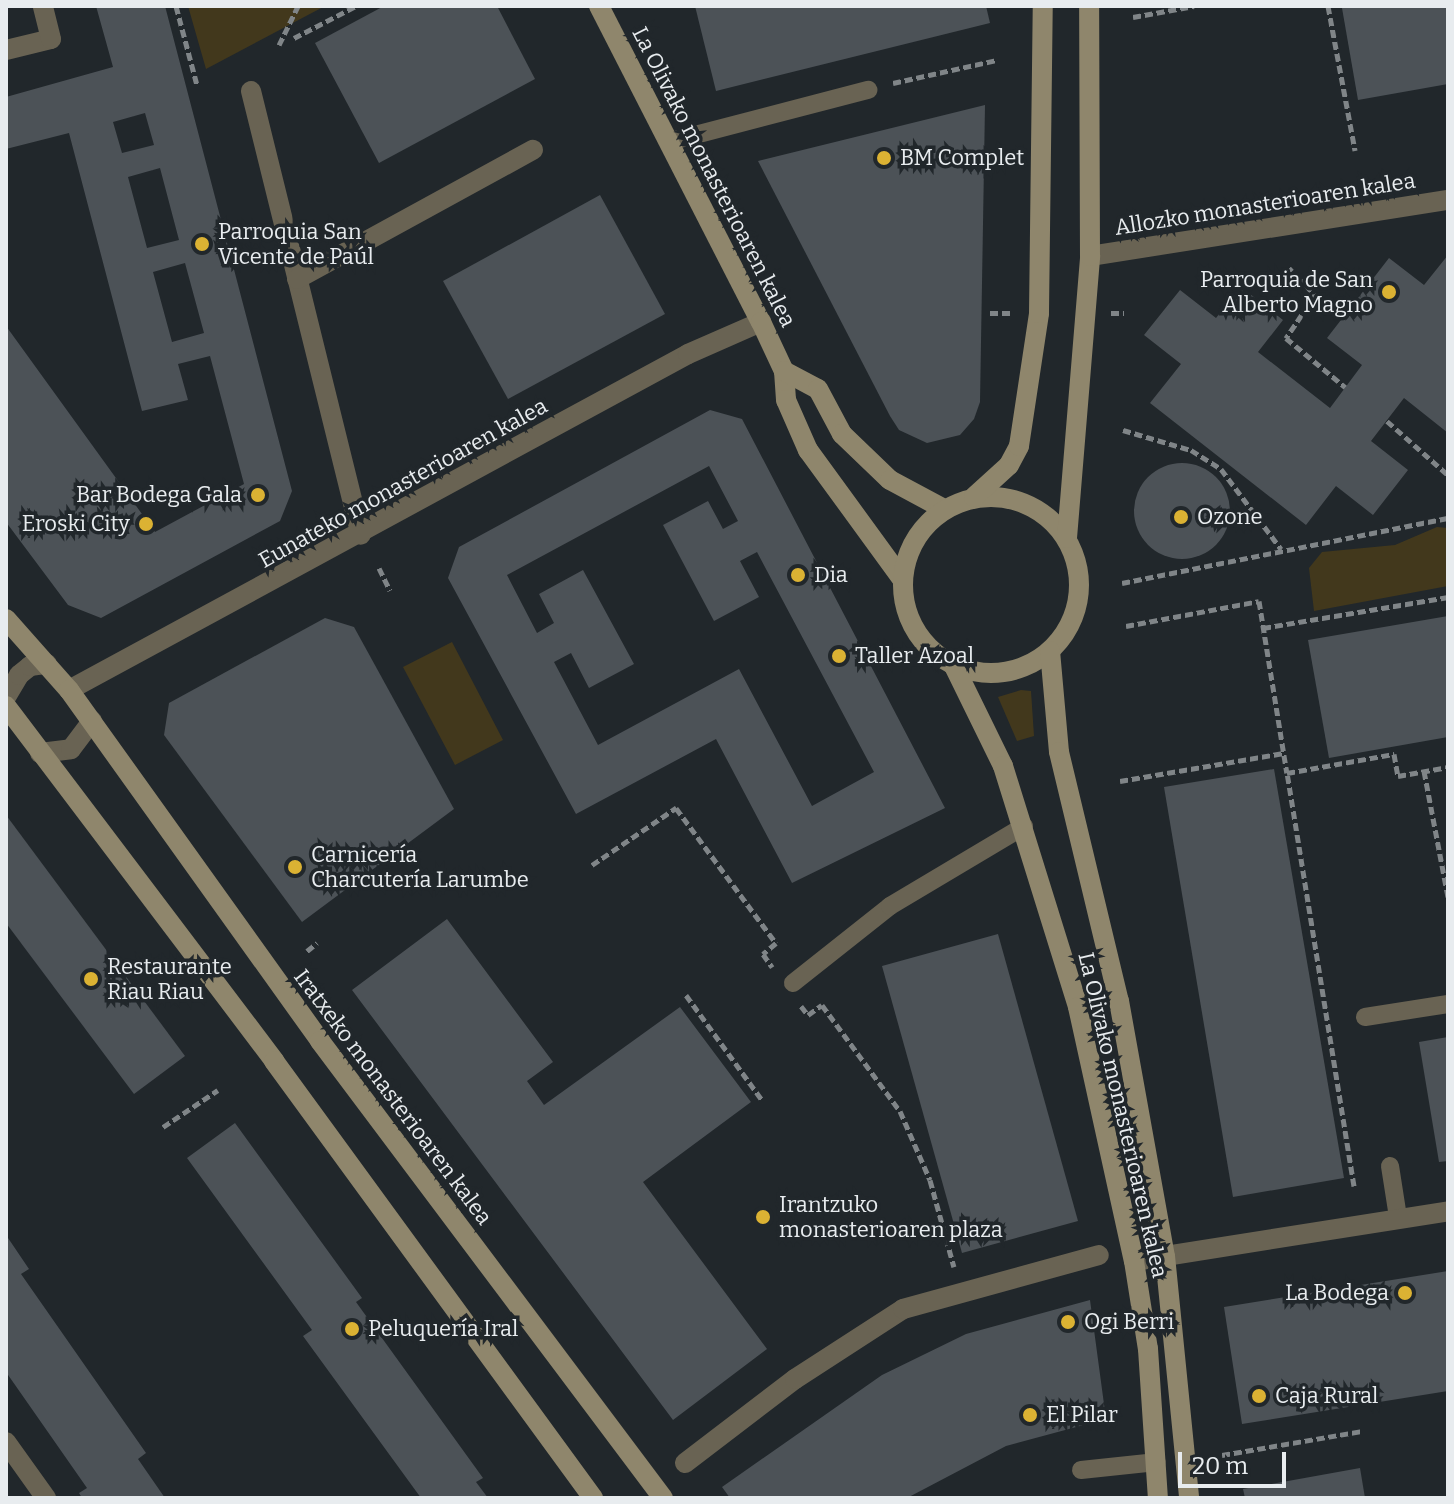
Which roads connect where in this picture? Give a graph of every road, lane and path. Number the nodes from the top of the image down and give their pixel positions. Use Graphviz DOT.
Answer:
graph roads {
  1 [pos="43,6"];
  2 [pos="176,6"];
  3 [pos="298,6"];
  4 [pos="356,6"];
  5 [pos="599,6"];
  6 [pos="1043,6"];
  7 [pos="1089,6"];
  8 [pos="1194,6"];
  9 [pos="1328,6"];
  10 [pos="1133,17"];
  11 [pos="294,38"];
  12 [pos="279,45"];
  13 [pos="6,50"];
  14 [pos="997,60"];
  15 [pos="197,85"];
  16 [pos="886,85"];
  17 [pos="868,90"];
  18 [pos="251,91"];
  19 [pos="672,141"];
  20 [pos="533,150"];
  21 [pos="1355,150"];
  22 [pos="1448,200"];
  23 [pos="1090,256"];
  24 [pos="1289,268"];
  25 [pos="297,279"];
  26 [pos="761,322"];
  27 [pos="784,371"];
  28 [pos="1345,387"];
  29 [pos="1387,421"];
  30 [pos="1123,430"];
  31 [pos="1448,475"];
  32 [pos="974,497"];
  33 [pos="944,509"];
  34 [pos="1448,518"];
  35 [pos="361,535"];
  36 [pos="1067,538"];
  37 [pos="1281,549"];
  38 [pos="379,568"];
  39 [pos="902,579"];
  40 [pos="1122,583"];
  41 [pos="390,591"];
  42 [pos="1448,597"];
  43 [pos="6,619"];
  44 [pos="1126,626"];
  45 [pos="1263,628"];
  46 [pos="1050,651"];
  47 [pos="47,664"];
  48 [pos="954,666"];
  49 [pos="69,690"];
  50 [pos="6,697"];
  51 [pos="6,706"];
  52 [pos="92,721"];
  53 [pos="40,753"];
  54 [pos="1284,753"];
  55 [pos="1448,767"];
  56 [pos="1424,771"];
  57 [pos="1287,773"];
  58 [pos="1120,781"];
  59 [pos="1024,826"];
  60 [pos="592,865"];
  61 [pos="1448,897"];
  62 [pos="317,943"];
  63 [pos="307,951"];
  64 [pos="775,971"];
  65 [pos="793,983"];
  66 [pos="686,995"];
  67 [pos="1448,1004"];
  68 [pos="801,1006"];
  69 [pos="1365,1017"];
  70 [pos="218,1090"];
  71 [pos="762,1100"];
  72 [pos="163,1127"];
  73 [pos="1390,1166"];
  74 [pos="1354,1186"];
  75 [pos="1448,1211"];
  76 [pos="1398,1217"];
  77 [pos="1099,1255"];
  78 [pos="1165,1256"];
  79 [pos="1134,1261"];
  80 [pos="961,1291"];
  81 [pos="1363,1431"];
  82 [pos="6,1442"];
  83 [pos="1222,1455"];
  84 [pos="1157,1462"];
  85 [pos="685,1463"];
  86 [pos="1081,1470"];
  87 [pos="46,1498"];
  88 [pos="593,1498"];
  89 [pos="663,1498"];
  90 [pos="1158,1498"];
  91 [pos="1189,1498"];
  1 -- 13 [label="street"];
  2 -- 15 [label="path"];
  3 -- 12 [label="path"];
  4 -- 11 [label="path"];
  5 -- 19 [label="main road, La Olivako monasterioaren kalea"];
  6 -- 32 [label="main road"];
  7 -- 23 [label="main road"];
  8 -- 10 [label="path"];
  9 -- 21 [label="path"];
  14 -- 16 [label="path"];
  17 -- 19 [label="lane"];
  18 -- 25 [label="street"];
  19 -- 26 [label="main road, La Olivako monasterioaren kalea"];
  20 -- 25 [label="street"];
  22 -- 23 [label="street, Allozko monasterioaren kalea"];
  23 -- 36 [label="main road"];
  24 -- 28 [label="path"];
  25 -- 35 [label="street"];
  26 -- 27 [label="main road, La Olivako monasterioaren kalea"];
  26 -- 35 [label="street, Eunateko monasterioaren kalea"];
  27 -- 33 [label="main road"];
  27 -- 39 [label="main road, La Olivako monasterioaren kalea"];
  29 -- 31 [label="path"];
  30 -- 37 [label="path"];
  32 -- 33 [label="main road"];
  32 -- 36 [label="main road"];
  33 -- 39 [label="main road"];
  34 -- 37 [label="path"];
  35 -- 49 [label="street, Eunateko monasterioaren kalea"];
  36 -- 46 [label="main road"];
  37 -- 40 [label="path"];
  38 -- 41 [label="path"];
  39 -- 48 [label="main road"];
  42 -- 45 [label="path"];
  43 -- 47 [label="main road, Iratxeko monasterioaren kalea"];
  44 -- 45 [label="path"];
  45 -- 54 [label="path"];
  46 -- 48 [label="main road"];
  46 -- 78 [label="main road, La Olivako monasterioaren kalea"];
  47 -- 49 [label="main road, Iratxeko monasterioaren kalea"];
  47 -- 50 [label="street"];
  48 -- 59 [label="main road, La Olivako monasterioaren kalea"];
  49 -- 52 [label="main road, Iratxeko monasterioaren kalea"];
  51 -- 53 [label="main road"];
  52 -- 53 [label="street"];
  52 -- 89 [label="main road, Iratxeko monasterioaren kalea"];
  53 -- 88 [label="main road"];
  54 -- 57 [label="path"];
  54 -- 58 [label="path"];
  55 -- 56 [label="path"];
  56 -- 57 [label="path"];
  56 -- 61 [label="path"];
  57 -- 74 [label="path"];
  59 -- 65 [label="lane"];
  59 -- 79 [label="main road, La Olivako monasterioaren kalea"];
  60 -- 64 [label="path"];
  62 -- 63 [label="path"];
  66 -- 71 [label="path"];
  67 -- 69 [label="lane"];
  68 -- 80 [label="path"];
  70 -- 72 [label="path"];
  73 -- 76 [label="lane"];
  75 -- 76 [label="street"];
  76 -- 78 [label="street"];
  77 -- 80 [label="street"];
  78 -- 79 [label="street"];
  78 -- 91 [label="main road, La Olivako monasterioaren kalea"];
  79 -- 84 [label="main road, La Olivako monasterioaren kalea"];
  80 -- 85 [label="street"];
  81 -- 83 [label="path"];
  82 -- 87 [label="street"];
  84 -- 86 [label="lane"];
  84 -- 90 [label="main road, La Olivako monasterioaren kalea"];
}
